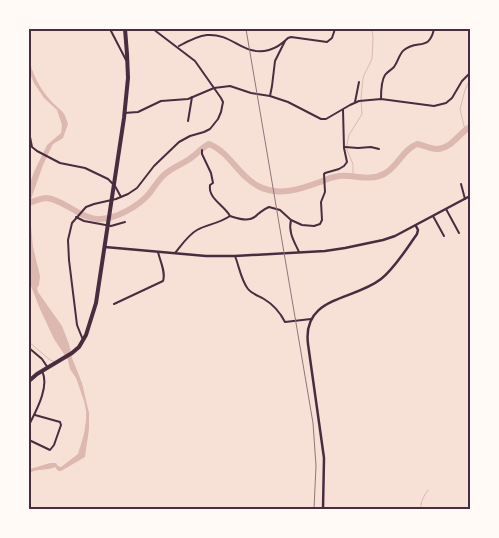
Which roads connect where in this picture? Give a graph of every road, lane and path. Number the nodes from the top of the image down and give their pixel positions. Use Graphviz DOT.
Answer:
graph roads {
  1 [pos="110,29"];
  2 [pos="125,29"];
  3 [pos="153,29"];
  4 [pos="335,29"];
  5 [pos="434,29"];
  6 [pos="285,41"];
  7 [pos="178,47"];
  8 [pos="128,64"];
  9 [pos="470,68"];
  10 [pos="359,82"];
  11 [pos="214,88"];
  12 [pos="270,96"];
  13 [pos="192,97"];
  14 [pos="380,99"];
  15 [pos="355,102"];
  16 [pos="343,109"];
  17 [pos="124,113"];
  18 [pos="188,120"];
  19 [pos="29,132"];
  20 [pos="344,147"];
  21 [pos="379,149"];
  22 [pos="202,150"];
  23 [pos="461,184"];
  24 [pos="470,196"];
  25 [pos="121,197"];
  26 [pos="465,199"];
  27 [pos="446,209"];
  28 [pos="77,216"];
  29 [pos="230,216"];
  30 [pos="433,216"];
  31 [pos="291,220"];
  32 [pos="125,222"];
  33 [pos="416,226"];
  34 [pos="459,233"];
  35 [pos="444,236"];
  36 [pos="104,247"];
  37 [pos="158,252"];
  38 [pos="299,252"];
  39 [pos="174,253"];
  40 [pos="235,256"];
  41 [pos="114,304"];
  42 [pos="310,319"];
  43 [pos="83,340"];
  44 [pos="29,348"];
  45 [pos="50,367"];
  46 [pos="42,371"];
  47 [pos="29,381"];
  48 [pos="35,414"];
  49 [pos="29,425"];
  50 [pos="29,440"];
  51 [pos="323,509"];
  1 -- 8 [label="street"];
  2 -- 8 [label="highway"];
  3 -- 7 [label="street"];
  4 -- 6 [label="street"];
  5 -- 14 [label="street"];
  6 -- 7 [label="street"];
  6 -- 12 [label="street"];
  7 -- 11 [label="street"];
  8 -- 17 [label="highway"];
  9 -- 14 [label="street"];
  10 -- 15 [label="street"];
  11 -- 12 [label="street"];
  11 -- 13 [label="street"];
  11 -- 25 [label="street"];
  12 -- 16 [label="street"];
  13 -- 17 [label="street"];
  13 -- 18 [label="street"];
  14 -- 15 [label="street"];
  15 -- 16 [label="street"];
  16 -- 20 [label="street"];
  17 -- 36 [label="highway"];
  19 -- 25 [label="street"];
  20 -- 21 [label="street"];
  20 -- 31 [label="street"];
  22 -- 29 [label="street"];
  23 -- 26 [label="street"];
  24 -- 26 [label="street"];
  25 -- 28 [label="street"];
  26 -- 27 [label="street"];
  27 -- 30 [label="street"];
  27 -- 34 [label="street"];
  28 -- 32 [label="street"];
  28 -- 43 [label="street"];
  29 -- 31 [label="street"];
  29 -- 39 [label="street"];
  30 -- 33 [label="street"];
  30 -- 35 [label="street"];
  31 -- 38 [label="street"];
  33 -- 38 [label="street"];
  33 -- 42 [label="street"];
  36 -- 37 [label="street"];
  36 -- 43 [label="highway"];
  37 -- 39 [label="street"];
  37 -- 41 [label="street"];
  38 -- 40 [label="street"];
  39 -- 40 [label="street"];
  40 -- 42 [label="street"];
  42 -- 51 [label="street"];
  43 -- 45 [label="highway"];
  44 -- 45 [label="street"];
  45 -- 46 [label="highway"];
  46 -- 47 [label="highway"];
  46 -- 48 [label="street"];
  48 -- 49 [label="street"];
  48 -- 50 [label="street"];
}
